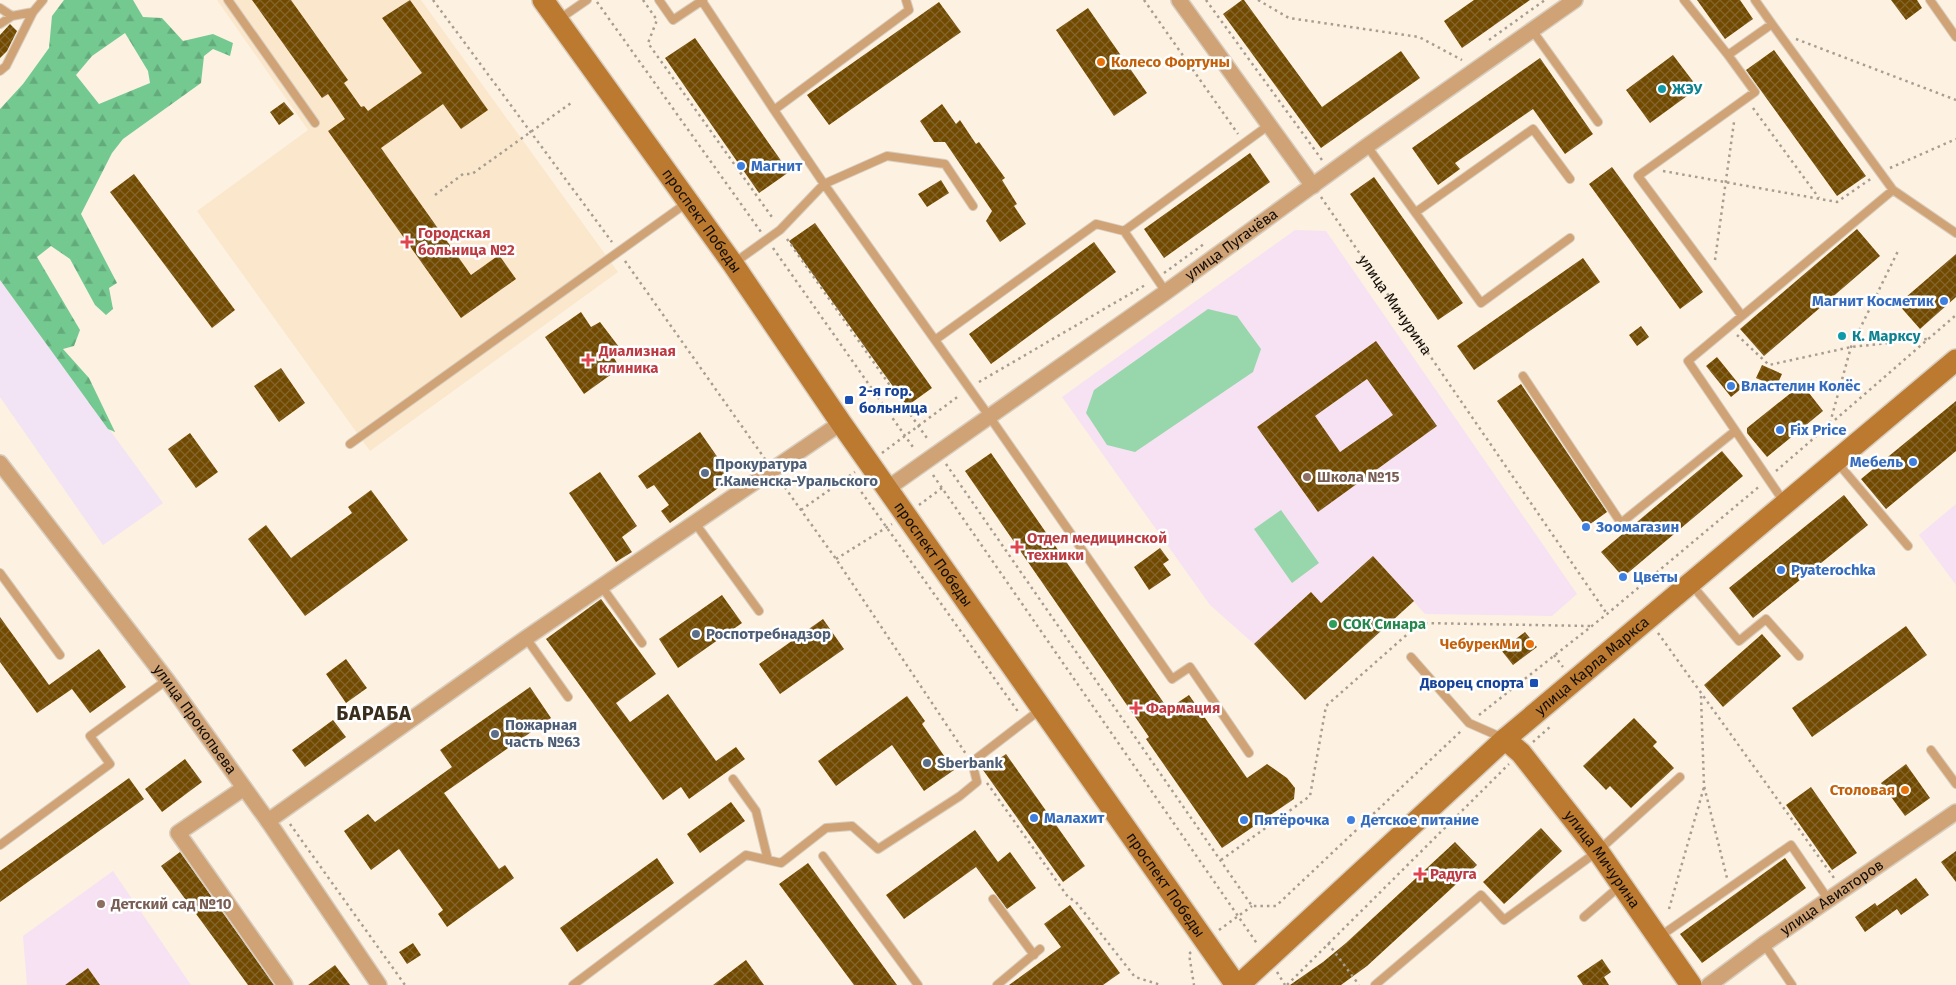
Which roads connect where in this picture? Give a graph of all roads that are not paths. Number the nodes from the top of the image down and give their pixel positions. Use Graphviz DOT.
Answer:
graph roads {
  1 [pos="43,0"];
  2 [pos="228,0"];
  3 [pos="543,0"];
  4 [pos="587,0"];
  5 [pos="659,0"];
  6 [pos="702,0"];
  7 [pos="906,0"];
  8 [pos="1179,0"];
  9 [pos="1575,0"];
  10 [pos="1684,0"];
  11 [pos="1755,0"];
  12 [pos="1930,0"];
  13 [pos="0,8"];
  14 [pos="33,12"];
  15 [pos="12,16"];
  16 [pos="558,21"];
  17 [pos="0,24"];
  18 [pos="1772,24"];
  19 [pos="1532,30"];
  20 [pos="1956,38"];
  21 [pos="1728,55"];
  22 [pos="0,71"];
  23 [pos="774,110"];
  24 [pos="1598,122"];
  25 [pos="315,123"];
  26 [pos="1269,125"];
  27 [pos="1367,146"];
  28 [pos="1570,179"];
  29 [pos="824,184"];
  30 [pos="1313,186"];
  31 [pos="1893,190"];
  32 [pos="688,202"];
  33 [pos="973,206"];
  34 [pos="1416,212"];
  35 [pos="1124,231"];
  36 [pos="1956,233"];
  37 [pos="1570,238"];
  38 [pos="733,264"];
  39 [pos="1166,292"];
  40 [pos="1742,316"];
  41 [pos="935,340"];
  42 [pos="1956,360"];
  43 [pos="1523,376"];
  44 [pos="989,416"];
  45 [pos="841,423"];
  46 [pos="1736,431"];
  47 [pos="350,444"];
  48 [pos="1835,460"];
  49 [pos="0,463"];
  50 [pos="888,488"];
  51 [pos="1784,502"];
  52 [pos="695,523"];
  53 [pos="1908,546"];
  54 [pos="0,573"];
  55 [pos="1689,583"];
  56 [pos="602,587"];
  57 [pos="759,611"];
  58 [pos="526,638"];
  59 [pos="642,643"];
  60 [pos="60,655"];
  61 [pos="1799,656"];
  62 [pos="1411,657"];
  63 [pos="166,680"];
  64 [pos="568,697"];
  65 [pos="1042,708"];
  66 [pos="1505,739"];
  67 [pos="1931,750"];
  68 [pos="1250,753"];
  69 [pos="1680,777"];
  70 [pos="733,780"];
  71 [pos="1956,784"];
  72 [pos="244,788"];
  73 [pos="1956,812"];
  74 [pos="268,821"];
  75 [pos="0,845"];
  76 [pos="1598,851"];
  77 [pos="823,856"];
  78 [pos="768,860"];
  79 [pos="1622,883"];
  80 [pos="994,899"];
  81 [pos="1828,900"];
  82 [pos="1584,917"];
  83 [pos="1659,937"];
  84 [pos="1764,944"];
  85 [pos="285,985"];
  86 [pos="379,985"];
  87 [pos="573,985"];
  88 [pos="918,985"];
  89 [pos="997,985"];
  90 [pos="1237,985"];
  91 [pos="1375,985"];
  92 [pos="1692,985"];
  93 [pos="1709,985"];
  94 [pos="1792,985"];
  1 -- 14 [label="lane"];
  2 -- 25 [label="lane"];
  3 -- 16 [label="street, проспект Победы"];
  4 -- 16 [label="lane"];
  5 -- 6 [label="lane"];
  6 -- 23 [label="lane"];
  7 -- 23 [label="lane"];
  8 -- 26 [label="street"];
  9 -- 19 [label="street, улица Пугачёва"];
  10 -- 21 [label="lane"];
  11 -- 18 [label="lane"];
  12 -- 20 [label="lane"];
  13 -- 15 [label="lane"];
  14 -- 15 [label="lane"];
  14 -- 22 [label="lane"];
  15 -- 17 [label="lane"];
  16 -- 32 [label="street, проспект Победы"];
  18 -- 21 [label="lane"];
  18 -- 31 [label="lane"];
  19 -- 24 [label="lane"];
  19 -- 27 [label="street, улица Пугачёва"];
  21 -- 40 [label="lane"];
  23 -- 29 [label="lane"];
  26 -- 30 [label="street"];
  26 -- 35 [label="lane"];
  27 -- 30 [label="street, улица Пугачёва"];
  27 -- 34 [label="lane"];
  28 -- 34 [label="lane"];
  29 -- 33 [label="lane"];
  29 -- 38 [label="lane"];
  29 -- 41 [label="lane"];
  30 -- 39 [label="street, улица Пугачёва"];
  31 -- 36 [label="lane"];
  31 -- 40 [label="lane"];
  32 -- 38 [label="street, проспект Победы"];
  32 -- 47 [label="lane"];
  34 -- 37 [label="lane"];
  35 -- 39 [label="lane"];
  35 -- 41 [label="lane"];
  38 -- 45 [label="street, проспект Победы"];
  39 -- 44 [label="street, улица Пугачёва"];
  40 -- 46 [label="lane"];
  41 -- 44 [label="lane"];
  42 -- 48 [label="street, улица Карла Маркса"];
  43 -- 46 [label="lane"];
  44 -- 50 [label="street, улица Пугачёва"];
  44 -- 68 [label="lane"];
  45 -- 50 [label="street, проспект Победы"];
  45 -- 52 [label="street"];
  46 -- 51 [label="lane"];
  48 -- 51 [label="street, улица Карла Маркса"];
  48 -- 53 [label="lane"];
  49 -- 63 [label="street, улица Прокопьева"];
  50 -- 65 [label="street, проспект Победы"];
  51 -- 55 [label="street, улица Карла Маркса"];
  52 -- 56 [label="street"];
  52 -- 57 [label="lane"];
  54 -- 60 [label="lane"];
  55 -- 61 [label="lane"];
  55 -- 66 [label="street, улица Карла Маркса"];
  56 -- 58 [label="street"];
  56 -- 59 [label="lane"];
  58 -- 64 [label="lane"];
  58 -- 74 [label="street"];
  62 -- 66 [label="lane"];
  63 -- 72 [label="street, улица Прокопьева"];
  63 -- 75 [label="lane"];
  65 -- 78 [label="lane"];
  65 -- 90 [label="street, проспект Победы"];
  66 -- 76 [label="street, улица Мичурина"];
  66 -- 90 [label="street, улица Карла Маркса"];
  67 -- 71 [label="lane"];
  69 -- 76 [label="lane"];
  70 -- 78 [label="lane"];
  72 -- 74 [label="street, улица Прокопьева"];
  72 -- 85 [label="street"];
  73 -- 81 [label="street, улица Авиаторов"];
  74 -- 86 [label="street, улица Прокопьева"];
  76 -- 79 [label="street, улица Мичурина"];
  76 -- 91 [label="lane"];
  77 -- 88 [label="lane"];
  78 -- 87 [label="lane"];
  79 -- 82 [label="lane"];
  79 -- 83 [label="street, улица Мичурина"];
  80 -- 89 [label="lane"];
  81 -- 83 [label="lane"];
  81 -- 84 [label="street, улица Авиаторов"];
  83 -- 92 [label="street, улица Мичурина"];
  84 -- 93 [label="street, улица Авиаторов"];
  84 -- 94 [label="lane"];
}
